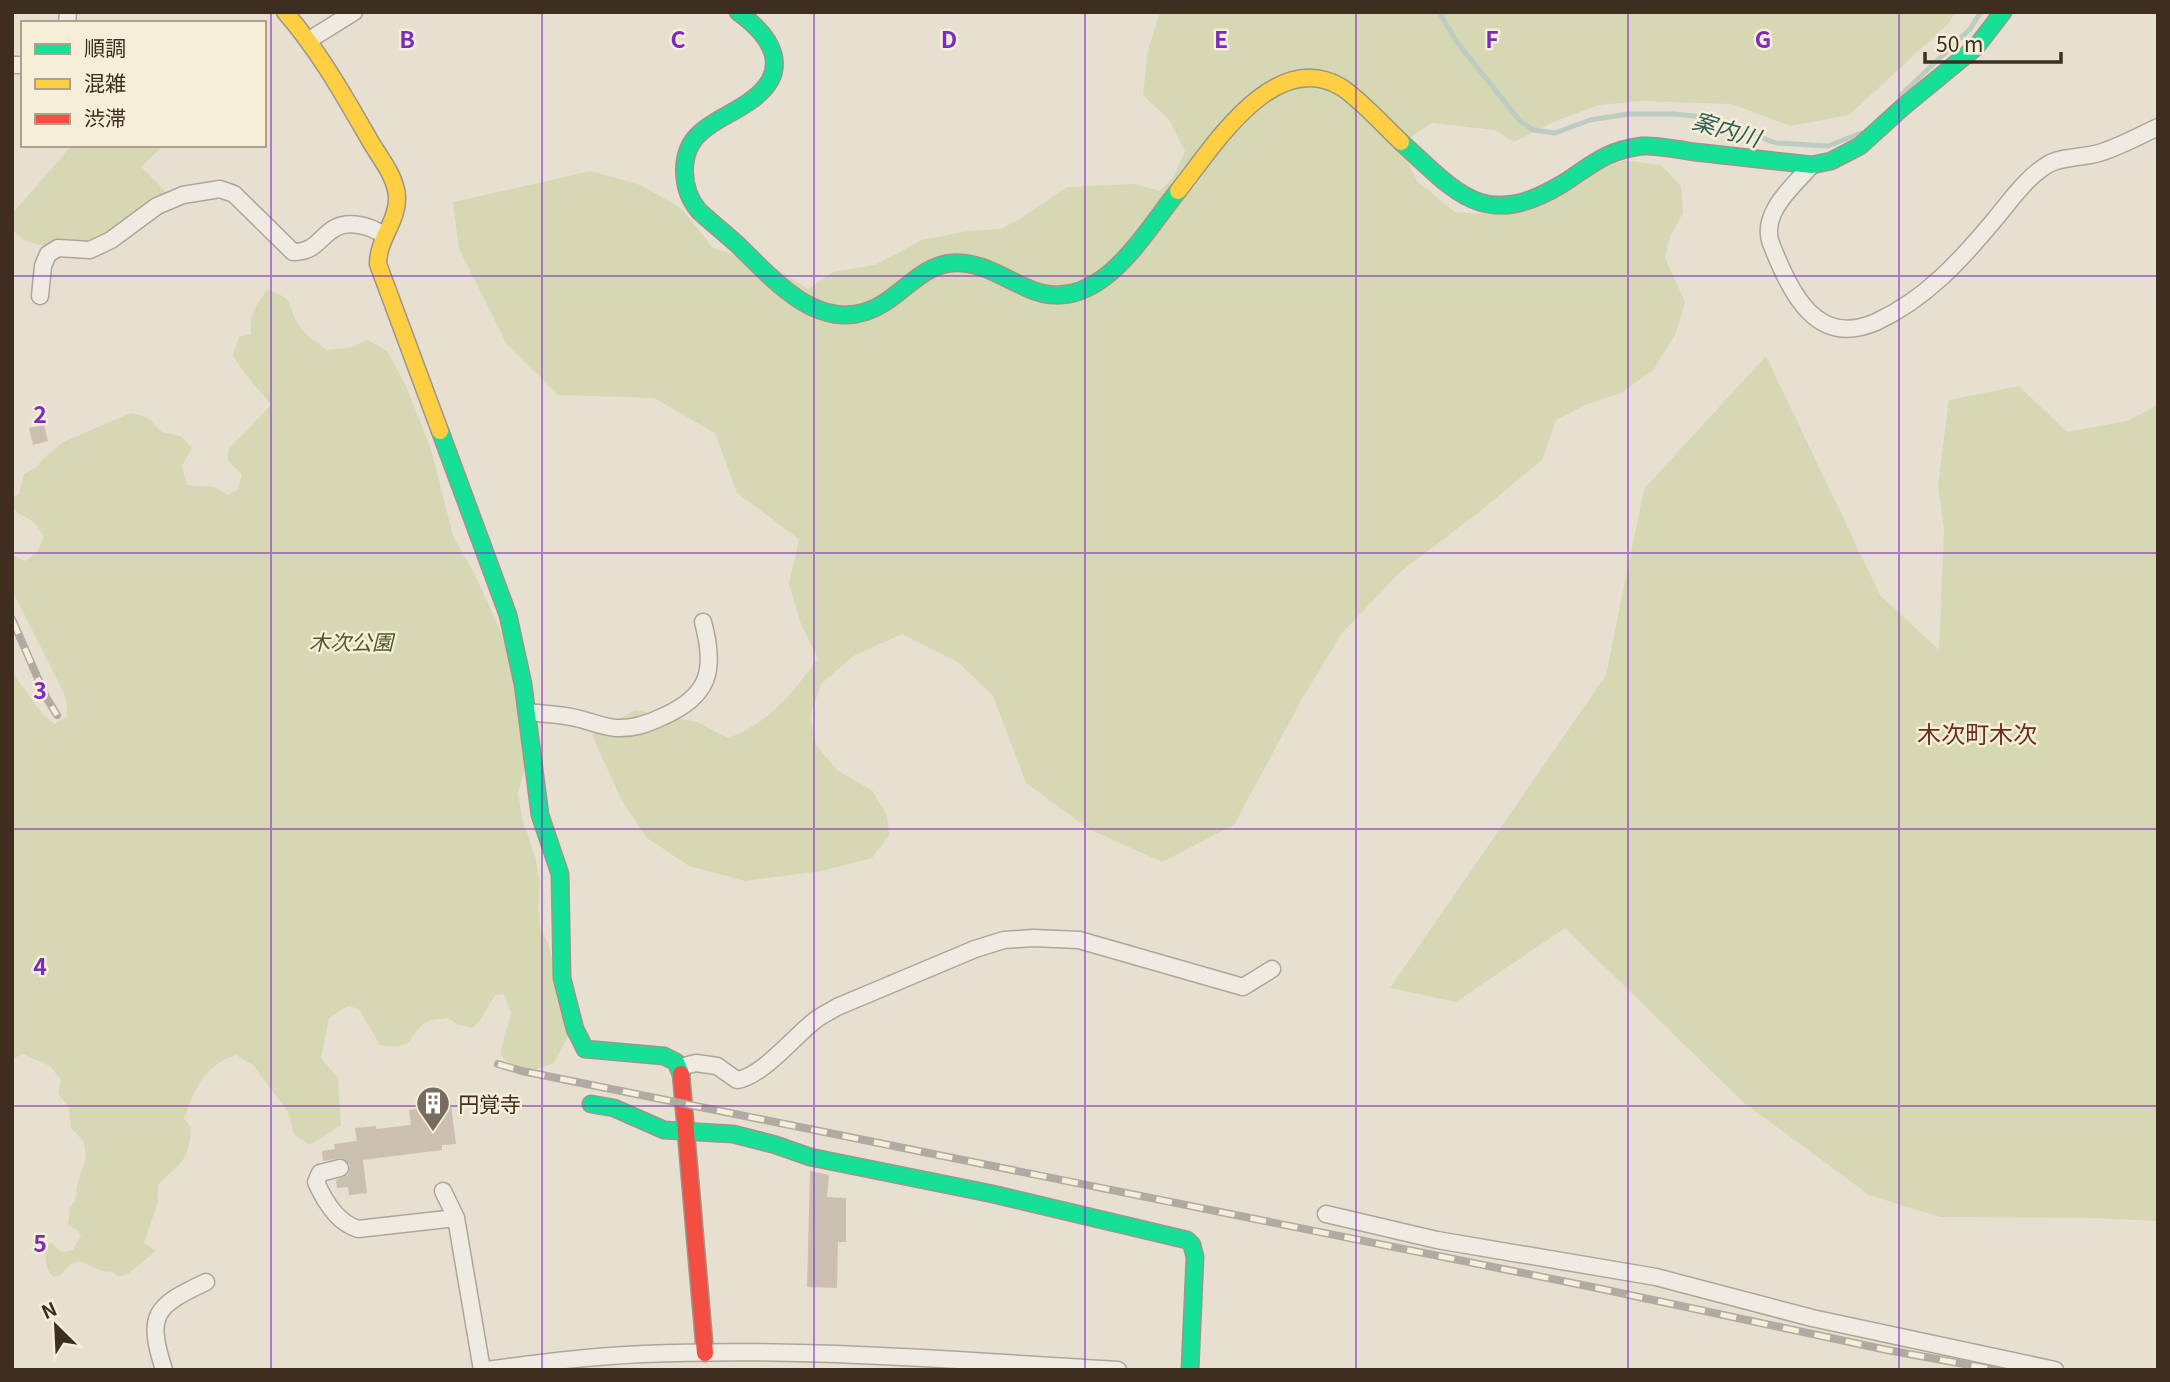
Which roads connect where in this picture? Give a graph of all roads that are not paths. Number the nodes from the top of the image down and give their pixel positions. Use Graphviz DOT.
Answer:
graph roads {
  1 [pos="285,12"];
  2 [pos="354,12"];
  3 [pos="738,12"];
  4 [pos="2003,12"];
  5 [pos="309,40"];
  6 [pos="2158,127"];
  7 [pos="1812,165"];
  8 [pos="383,235"];
  9 [pos="40,296"];
  10 [pos="703,622"];
  11 [pos="527,712"];
  12 [pos="1272,969"];
  13 [pos="680,1067"];
  14 [pos="591,1104"];
  15 [pos="686,1133"];
  16 [pos="340,1168"];
  17 [pos="443,1191"];
  18 [pos="1326,1214"];
  19 [pos="456,1218"];
  20 [pos="206,1282"];
  21 [pos="709,1359"];
  22 [pos="808,1362"];
  23 [pos="849,1362"];
  24 [pos="164,1370"];
  25 [pos="483,1370"];
  26 [pos="1118,1370"];
  27 [pos="1189,1370"];
  28 [pos="2055,1370"];
  1 -- 5 [label="street"];
  2 -- 5 [label="street"];
  3 -- 7 [label="street"];
  4 -- 7 [label="street"];
  5 -- 8 [label="street"];
  6 -- 7 [label="street"];
  8 -- 9 [label="street"];
  8 -- 11 [label="street"];
  10 -- 11 [label="street"];
  11 -- 13 [label="street"];
  12 -- 13 [label="street"];
  13 -- 15 [label="street"];
  14 -- 15 [label="street"];
  15 -- 21 [label="street"];
  15 -- 27 [label="street"];
  16 -- 19 [label="street"];
  17 -- 19 [label="street"];
  18 -- 28 [label="street"];
  19 -- 25 [label="street"];
  20 -- 24 [label="street"];
  21 -- 22 [label="street"];
  21 -- 25 [label="street"];
  22 -- 23 [label="street"];
  23 -- 26 [label="street"];
}
